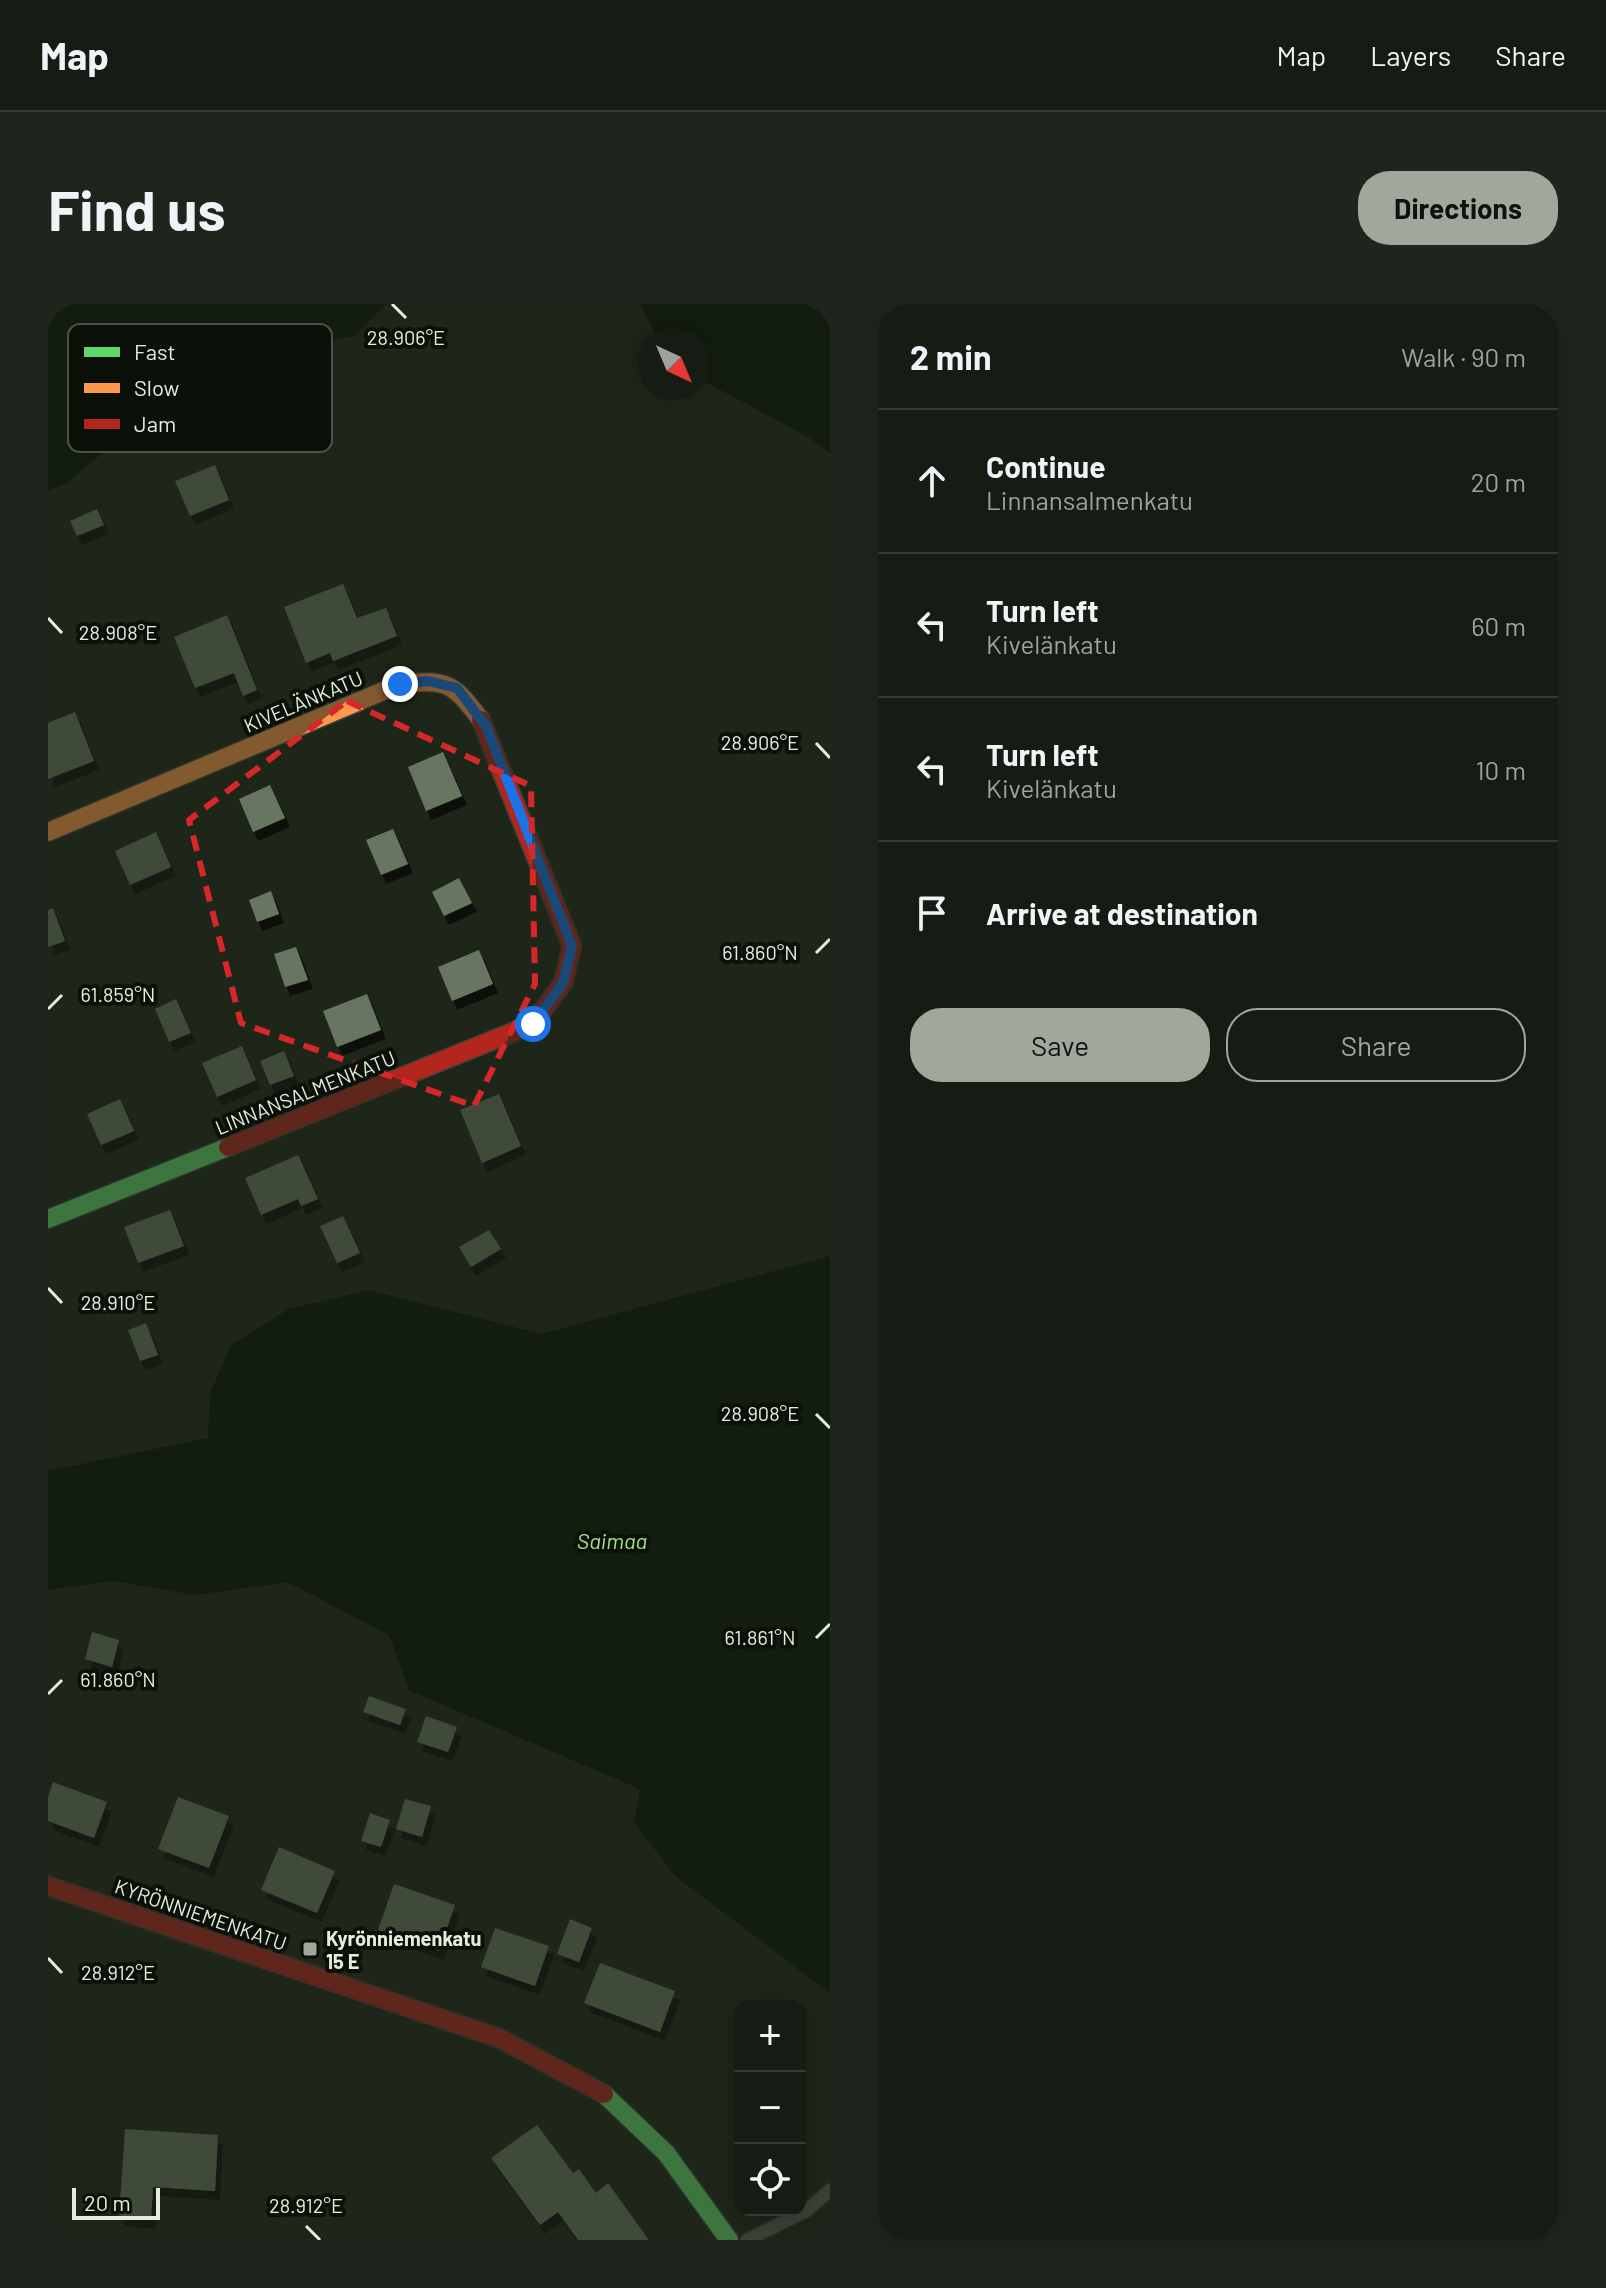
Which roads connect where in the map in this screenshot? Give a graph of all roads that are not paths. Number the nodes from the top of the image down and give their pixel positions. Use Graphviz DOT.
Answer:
graph roads {
  1 [pos="48,832"];
  2 [pos="563,983"];
  3 [pos="48,1219"];
  4 [pos="48,1886"];
  5 [pos="830,2190"];
  6 [pos="729,2240"];
  7 [pos="747,2240"];
  1 -- 2 [label="street, KIVELÄNKATU"];
  2 -- 3 [label="street, LINNANSALMENKATU"];
  4 -- 6 [label="street, KYRÖNNIEMENKATU"];
  5 -- 7 [label="lane"];
}
